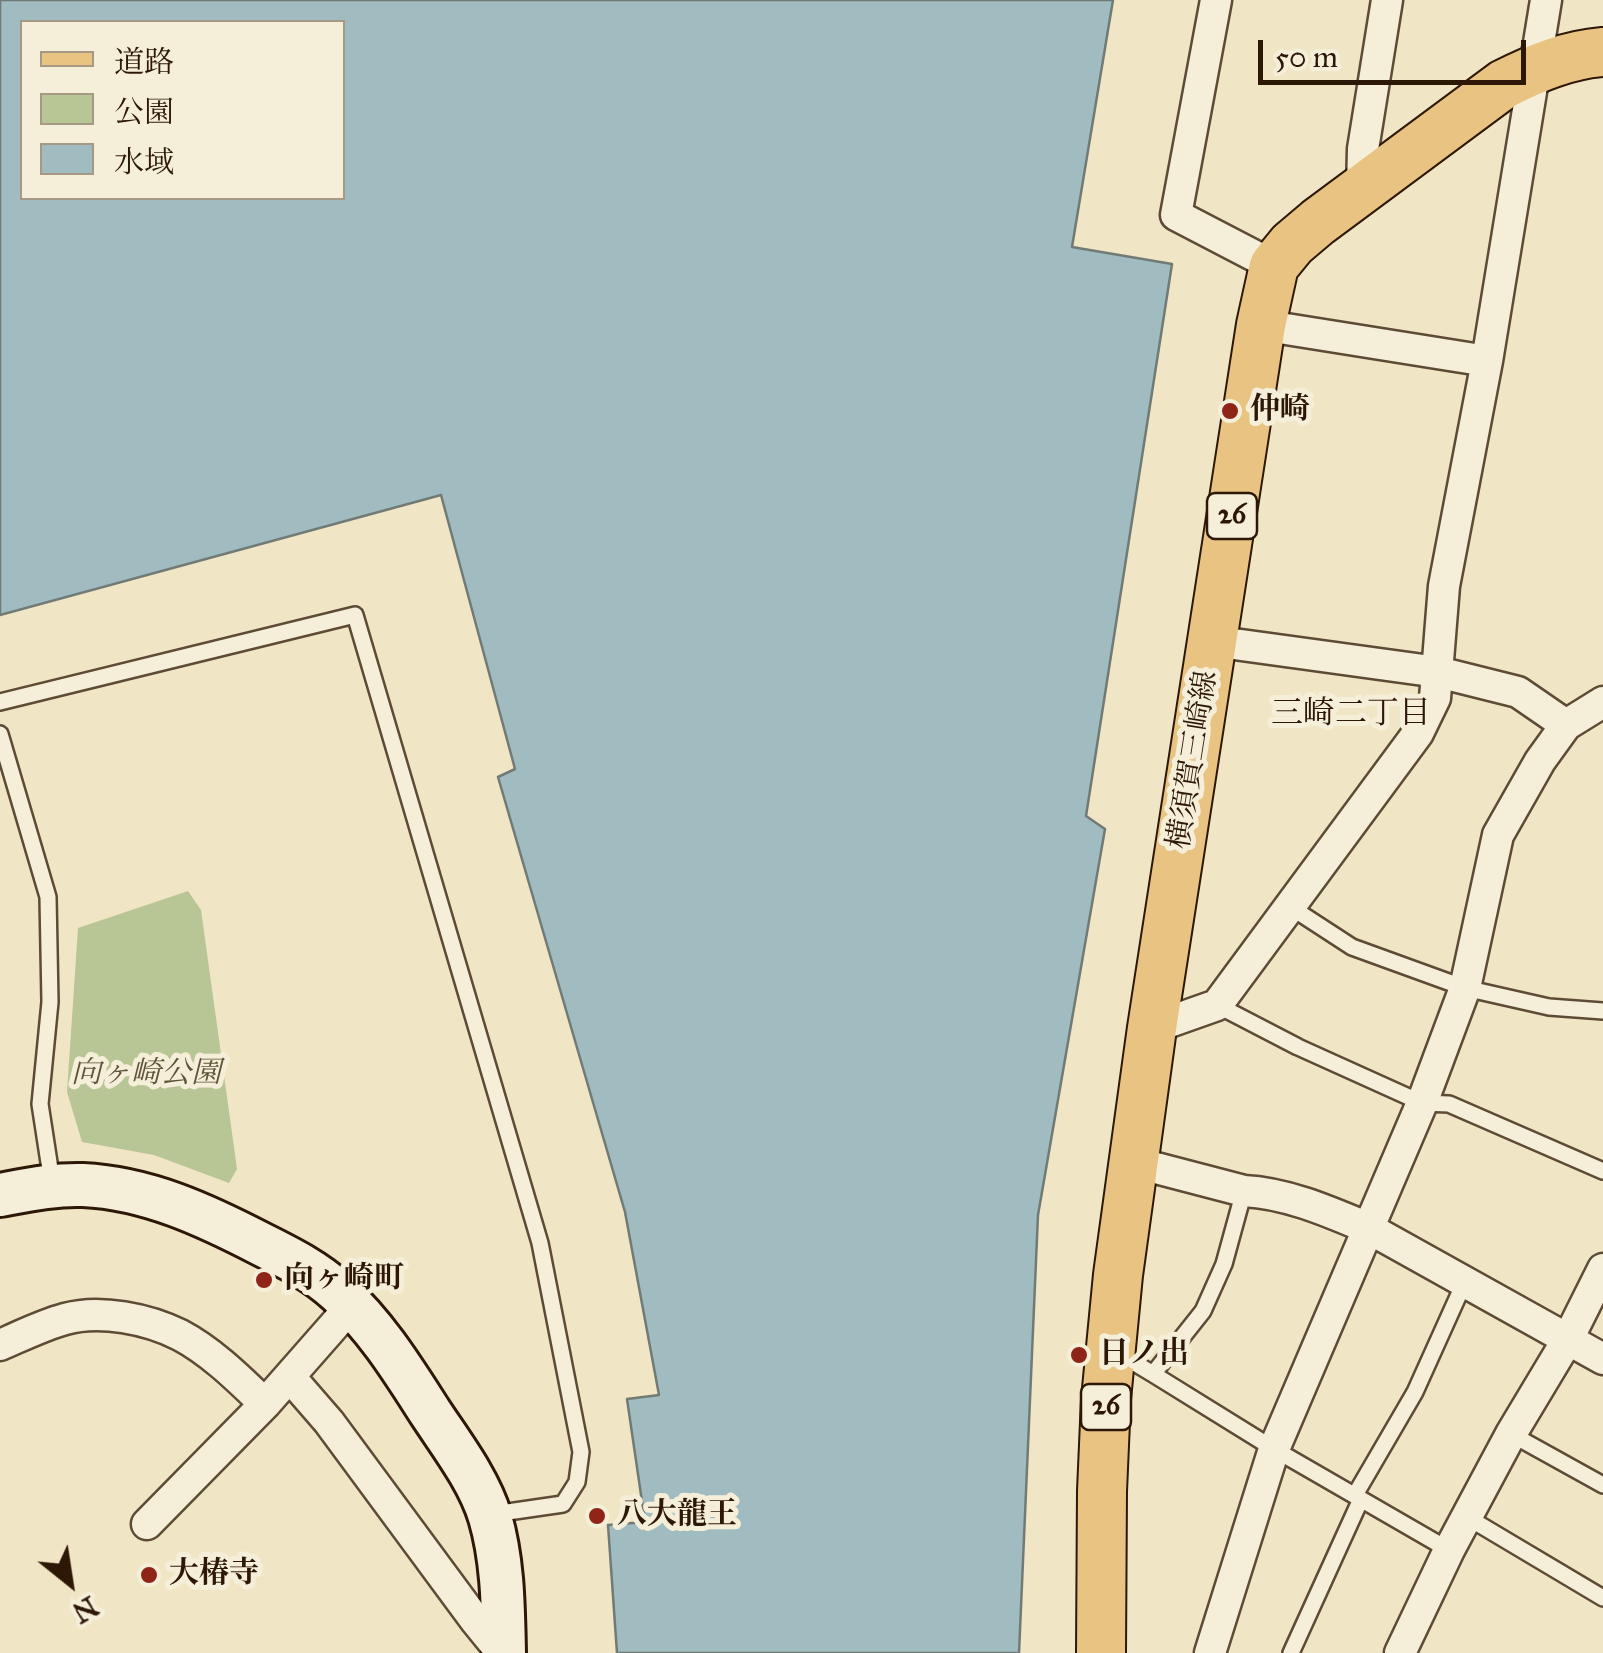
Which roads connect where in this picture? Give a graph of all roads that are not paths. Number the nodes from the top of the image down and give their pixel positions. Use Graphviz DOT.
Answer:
graph roads {
  1 [pos="1216,0"];
  2 [pos="1387,0"];
  3 [pos="1546,0"];
  4 [pos="1603,52"];
  5 [pos="1536,68"];
  6 [pos="1362,190"];
  7 [pos="1274,266"];
  8 [pos="1260,324"];
  9 [pos="1487,362"];
  10 [pos="1212,641"];
  11 [pos="1438,672"];
  12 [pos="0,702"];
  13 [pos="1603,702"];
  14 [pos="1566,726"];
  15 [pos="0,734"];
  16 [pos="1289,906"];
  17 [pos="1465,988"];
  18 [pos="1217,1006"];
  19 [pos="1603,1011"];
  20 [pos="1152,1028"];
  21 [pos="1422,1103"];
  22 [pos="1132,1162"];
  23 [pos="1603,1171"];
  24 [pos="53,1186"];
  25 [pos="1244,1191"];
  26 [pos="0,1194"];
  27 [pos="1368,1228"];
  28 [pos="1603,1270"];
  29 [pos="1465,1281"];
  30 [pos="352,1305"];
  31 [pos="1568,1339"];
  32 [pos="0,1345"];
  33 [pos="1603,1359"];
  34 [pos="1132,1365"];
  35 [pos="290,1377"];
  36 [pos="265,1404"];
  37 [pos="1512,1434"];
  38 [pos="1274,1449"];
  39 [pos="1603,1485"];
  40 [pos="1358,1497"];
  41 [pos="490,1515"];
  42 [pos="1467,1517"];
  43 [pos="147,1524"];
  44 [pos="1449,1550"];
  45 [pos="1603,1598"];
  46 [pos="503,1653"];
  47 [pos="1101,1653"];
  48 [pos="1210,1653"];
  49 [pos="1291,1653"];
  50 [pos="1400,1653"];
  1 -- 7 [label="street"];
  2 -- 6 [label="street"];
  3 -- 5 [label="street"];
  4 -- 5 [label="main road"];
  5 -- 6 [label="main road"];
  5 -- 9 [label="street"];
  6 -- 7 [label="main road"];
  7 -- 8 [label="main road, 横須賀三崎線 / 26"];
  8 -- 9 [label="street"];
  8 -- 10 [label="main road, 横須賀三崎線 / 26"];
  9 -- 11 [label="street"];
  10 -- 11 [label="street"];
  10 -- 20 [label="main road, 横須賀三崎線 / 26"];
  11 -- 14 [label="street"];
  11 -- 16 [label="street"];
  12 -- 41 [label="lane"];
  13 -- 14 [label="street"];
  14 -- 17 [label="street"];
  15 -- 24 [label="lane"];
  16 -- 17 [label="lane"];
  16 -- 18 [label="street"];
  17 -- 19 [label="lane"];
  17 -- 21 [label="street"];
  18 -- 20 [label="street"];
  18 -- 21 [label="lane"];
  20 -- 22 [label="main road, 横須賀三崎線 / 26"];
  21 -- 23 [label="lane"];
  21 -- 27 [label="street"];
  22 -- 25 [label="street"];
  22 -- 34 [label="main road, 横須賀三崎線 / 26"];
  24 -- 26 [label="street"];
  24 -- 30 [label="street"];
  25 -- 27 [label="street"];
  25 -- 34 [label="lane"];
  27 -- 29 [label="street"];
  27 -- 38 [label="street"];
  28 -- 31 [label="street"];
  29 -- 31 [label="street"];
  29 -- 40 [label="lane"];
  30 -- 35 [label="street"];
  30 -- 41 [label="street"];
  31 -- 33 [label="street"];
  31 -- 37 [label="street"];
  32 -- 36 [label="street"];
  34 -- 38 [label="lane"];
  34 -- 47 [label="main road, 横須賀三崎線 / 26"];
  35 -- 36 [label="street"];
  35 -- 46 [label="street"];
  36 -- 43 [label="street"];
  37 -- 39 [label="lane"];
  37 -- 42 [label="street"];
  38 -- 40 [label="lane"];
  38 -- 48 [label="street"];
  40 -- 44 [label="lane"];
  40 -- 49 [label="lane"];
  41 -- 46 [label="street"];
  42 -- 44 [label="street"];
  42 -- 45 [label="lane"];
  44 -- 50 [label="street"];
}
